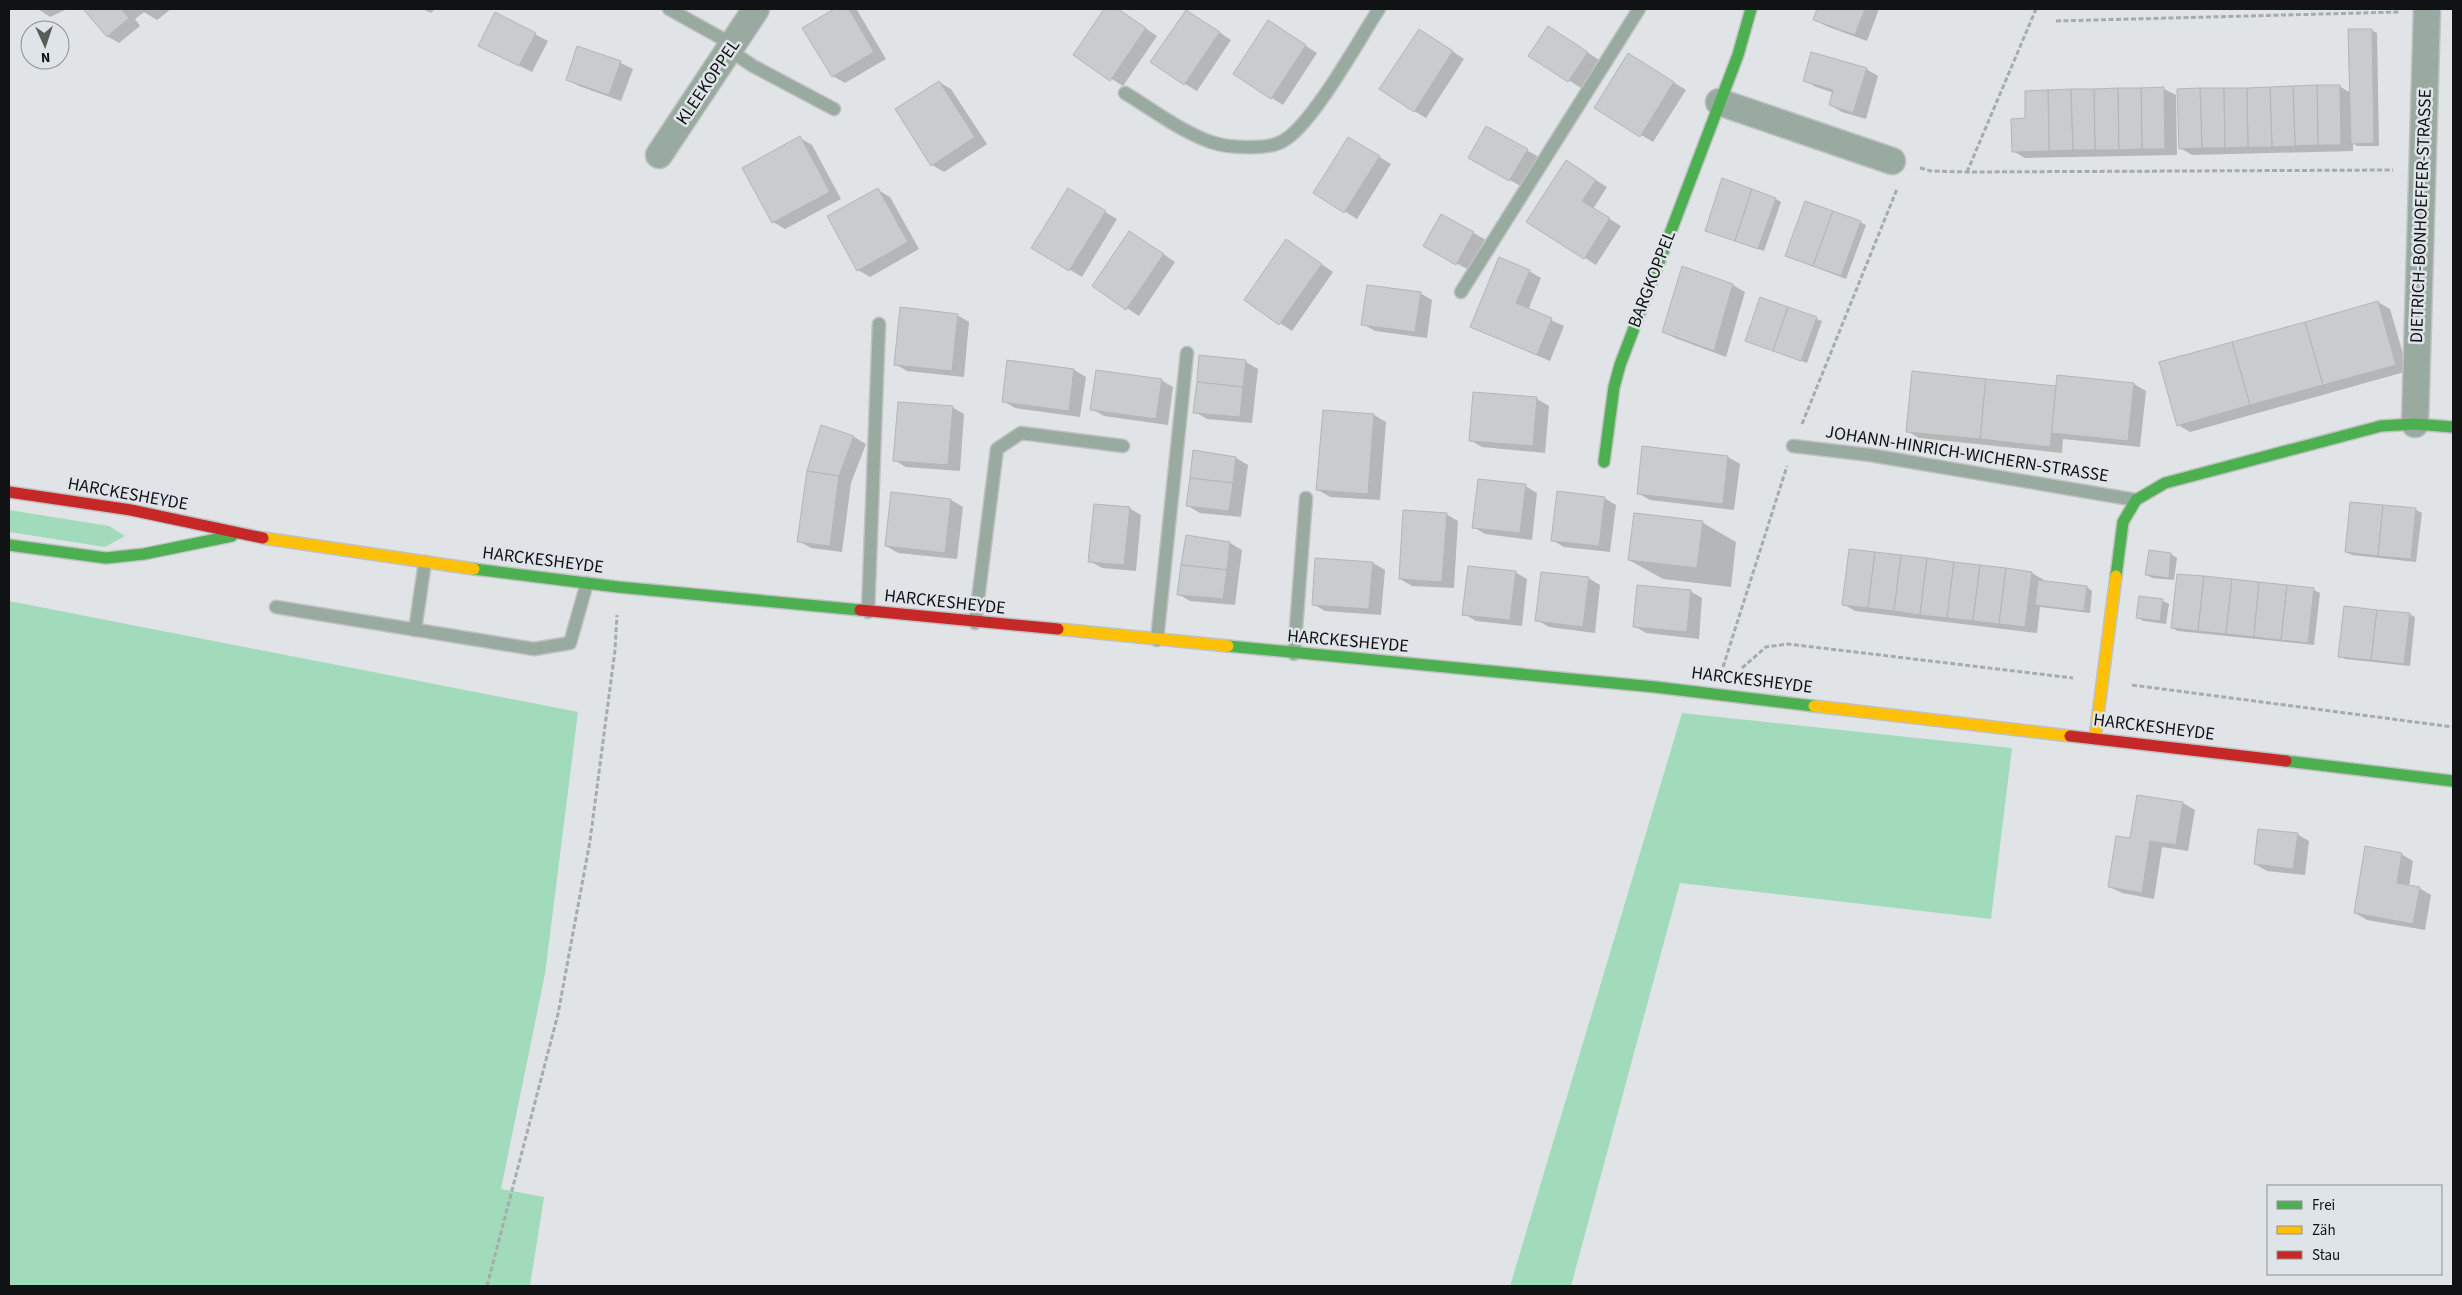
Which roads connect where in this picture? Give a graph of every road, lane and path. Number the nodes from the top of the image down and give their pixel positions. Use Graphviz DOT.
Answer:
graph roads {
  1 [pos="669,9"];
  2 [pos="756,9"];
  3 [pos="1379,9"];
  4 [pos="1638,9"];
  5 [pos="1751,9"];
  6 [pos="2036,9"];
  7 [pos="2427,10"];
  8 [pos="2056,21"];
  9 [pos="731,47"];
  10 [pos="1125,93"];
  11 [pos="1719,102"];
  12 [pos="834,109"];
  13 [pos="659,155"];
  14 [pos="1899,163"];
  15 [pos="2424,170"];
  16 [pos="1967,172"];
  17 [pos="1461,292"];
  18 [pos="879,324"];
  19 [pos="1187,353"];
  20 [pos="2415,424"];
  21 [pos="2453,427"];
  22 [pos="1124,446"];
  23 [pos="1793,446"];
  24 [pos="1604,462"];
  25 [pos="9,492"];
  26 [pos="1306,498"];
  27 [pos="2136,500"];
  28 [pos="240,534"];
  29 [pos="9,545"];
  30 [pos="424,562"];
  31 [pos="588,583"];
  32 [pos="618,587"];
  33 [pos="276,607"];
  34 [pos="868,612"];
  35 [pos="975,622"];
  36 [pos="415,630"];
  37 [pos="1156,640"];
  38 [pos="1294,654"];
  39 [pos="1721,672"];
  40 [pos="2104,682"];
  41 [pos="2453,726"];
  42 [pos="2095,738"];
  43 [pos="2453,781"];
  44 [pos="487,1286"];
  1 -- 9 [label="lane"];
  2 -- 9 [label="street, KLEEKOPPEL"];
  3 -- 10 [label="lane"];
  4 -- 17 [label="lane"];
  5 -- 11 [label="main road, BARGKOPPEL"];
  6 -- 16 [label="path"];
  7 -- 8 [label="path"];
  7 -- 15 [label="street, DIETRICH-BONHOEFFER-STRASSE"];
  9 -- 12 [label="lane"];
  9 -- 13 [label="street, KLEEKOPPEL"];
  11 -- 14 [label="street"];
  11 -- 24 [label="main road, BARGKOPPEL"];
  14 -- 16 [label="path"];
  14 -- 23 [label="path"];
  15 -- 16 [label="path"];
  15 -- 20 [label="street, DIETRICH-BONHOEFFER-STRASSE"];
  18 -- 34 [label="lane"];
  19 -- 37 [label="lane"];
  20 -- 21 [label="main road"];
  20 -- 27 [label="main road"];
  22 -- 35 [label="lane"];
  23 -- 27 [label="lane, JOHANN-HINRICH-WICHERN-STRASSE"];
  23 -- 39 [label="path"];
  25 -- 28 [label="main road, HARCKESHEYDE"];
  26 -- 38 [label="lane"];
  27 -- 40 [label="main road"];
  28 -- 29 [label="main road, HARCKESHEYDE"];
  28 -- 30 [label="main road, HARCKESHEYDE"];
  30 -- 31 [label="main road, HARCKESHEYDE"];
  30 -- 36 [label="lane"];
  31 -- 32 [label="main road, HARCKESHEYDE"];
  31 -- 36 [label="lane"];
  32 -- 34 [label="main road, HARCKESHEYDE"];
  32 -- 44 [label="path"];
  33 -- 36 [label="lane"];
  34 -- 35 [label="main road, HARCKESHEYDE"];
  35 -- 37 [label="main road, HARCKESHEYDE"];
  37 -- 38 [label="main road, HARCKESHEYDE"];
  38 -- 42 [label="main road, HARCKESHEYDE"];
  40 -- 41 [label="path"];
  40 -- 42 [label="main road"];
  42 -- 43 [label="main road, HARCKESHEYDE"];
}
